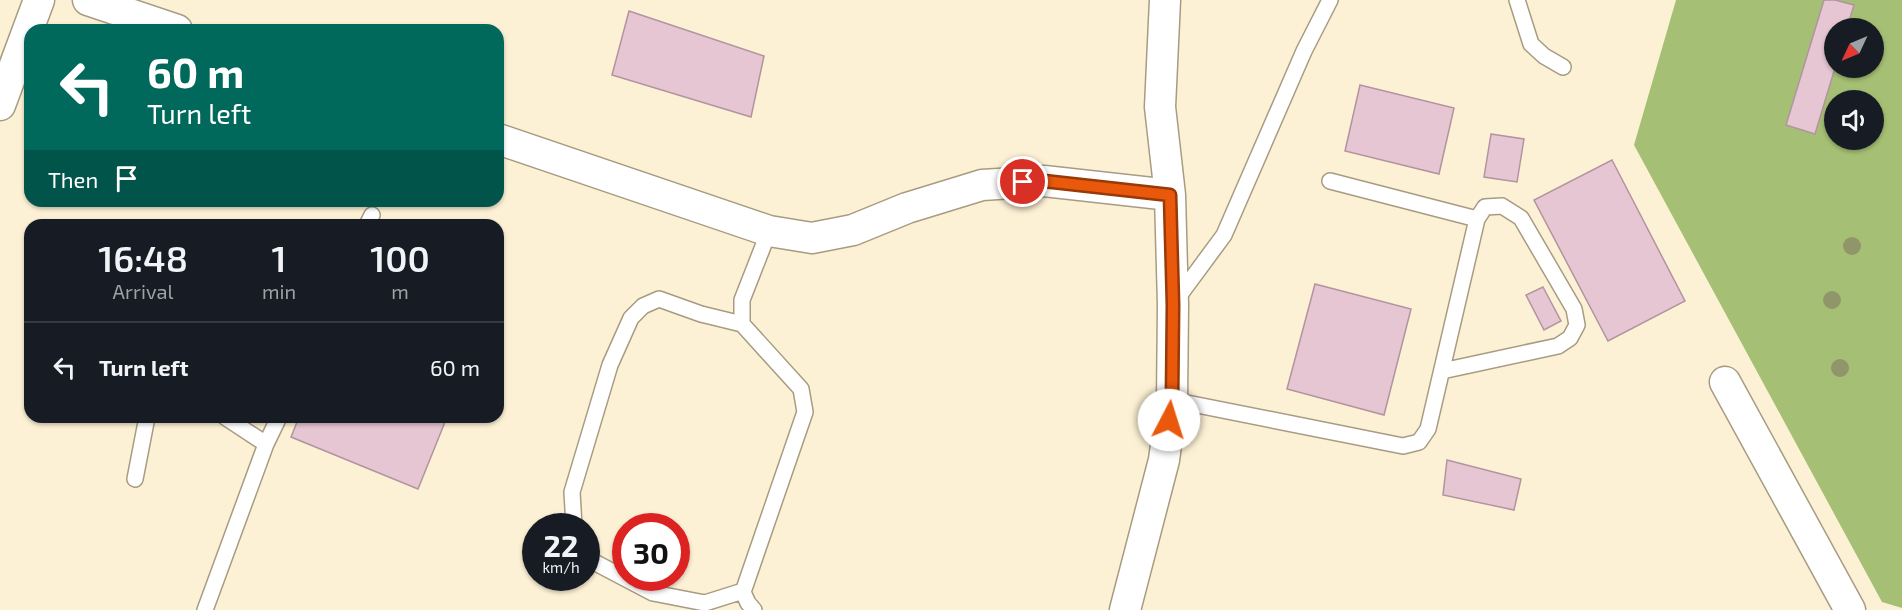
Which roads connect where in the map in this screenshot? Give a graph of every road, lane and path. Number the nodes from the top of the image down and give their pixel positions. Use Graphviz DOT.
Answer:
graph roads {
  1 [pos="39,0"];
  2 [pos="88,0"];
  3 [pos="1165,0"];
  4 [pos="1330,0"];
  5 [pos="1517,0"];
  6 [pos="30,24"];
  7 [pos="159,24"];
  8 [pos="24,40"];
  9 [pos="1563,67"];
  10 [pos="0,105"];
  11 [pos="504,141"];
  12 [pos="1330,181"];
  13 [pos="1170,195"];
  14 [pos="1477,219"];
  15 [pos="769,231"];
  16 [pos="1173,305"];
  17 [pos="742,324"];
  18 [pos="1442,371"];
  19 [pos="1725,382"];
  20 [pos="1172,400"];
  21 [pos="146,423"];
  22 [pos="234,423"];
  23 [pos="276,423"];
  24 [pos="266,444"];
  25 [pos="135,479"];
  26 [pos="573,513"];
  27 [pos="600,565"];
  28 [pos="743,591"];
  29 [pos="206,610"];
  30 [pos="754,610"];
  31 [pos="1125,610"];
  32 [pos="1850,610"];
  1 -- 6 [label="street"];
  2 -- 7 [label="street"];
  3 -- 13 [label="street"];
  4 -- 16 [label="lane"];
  5 -- 9 [label="lane"];
  8 -- 10 [label="street"];
  11 -- 15 [label="street"];
  12 -- 14 [label="lane"];
  13 -- 15 [label="street"];
  13 -- 16 [label="street"];
  14 -- 18 [label="lane"];
  14 -- 18 [label="lane"];
  15 -- 17 [label="lane"];
  16 -- 20 [label="street"];
  17 -- 26 [label="lane"];
  17 -- 28 [label="lane"];
  18 -- 20 [label="lane"];
  19 -- 32 [label="street"];
  20 -- 31 [label="street"];
  21 -- 25 [label="lane"];
  22 -- 24 [label="lane"];
  23 -- 24 [label="lane"];
  24 -- 29 [label="lane"];
  27 -- 28 [label="lane"];
  28 -- 30 [label="lane"];
}
